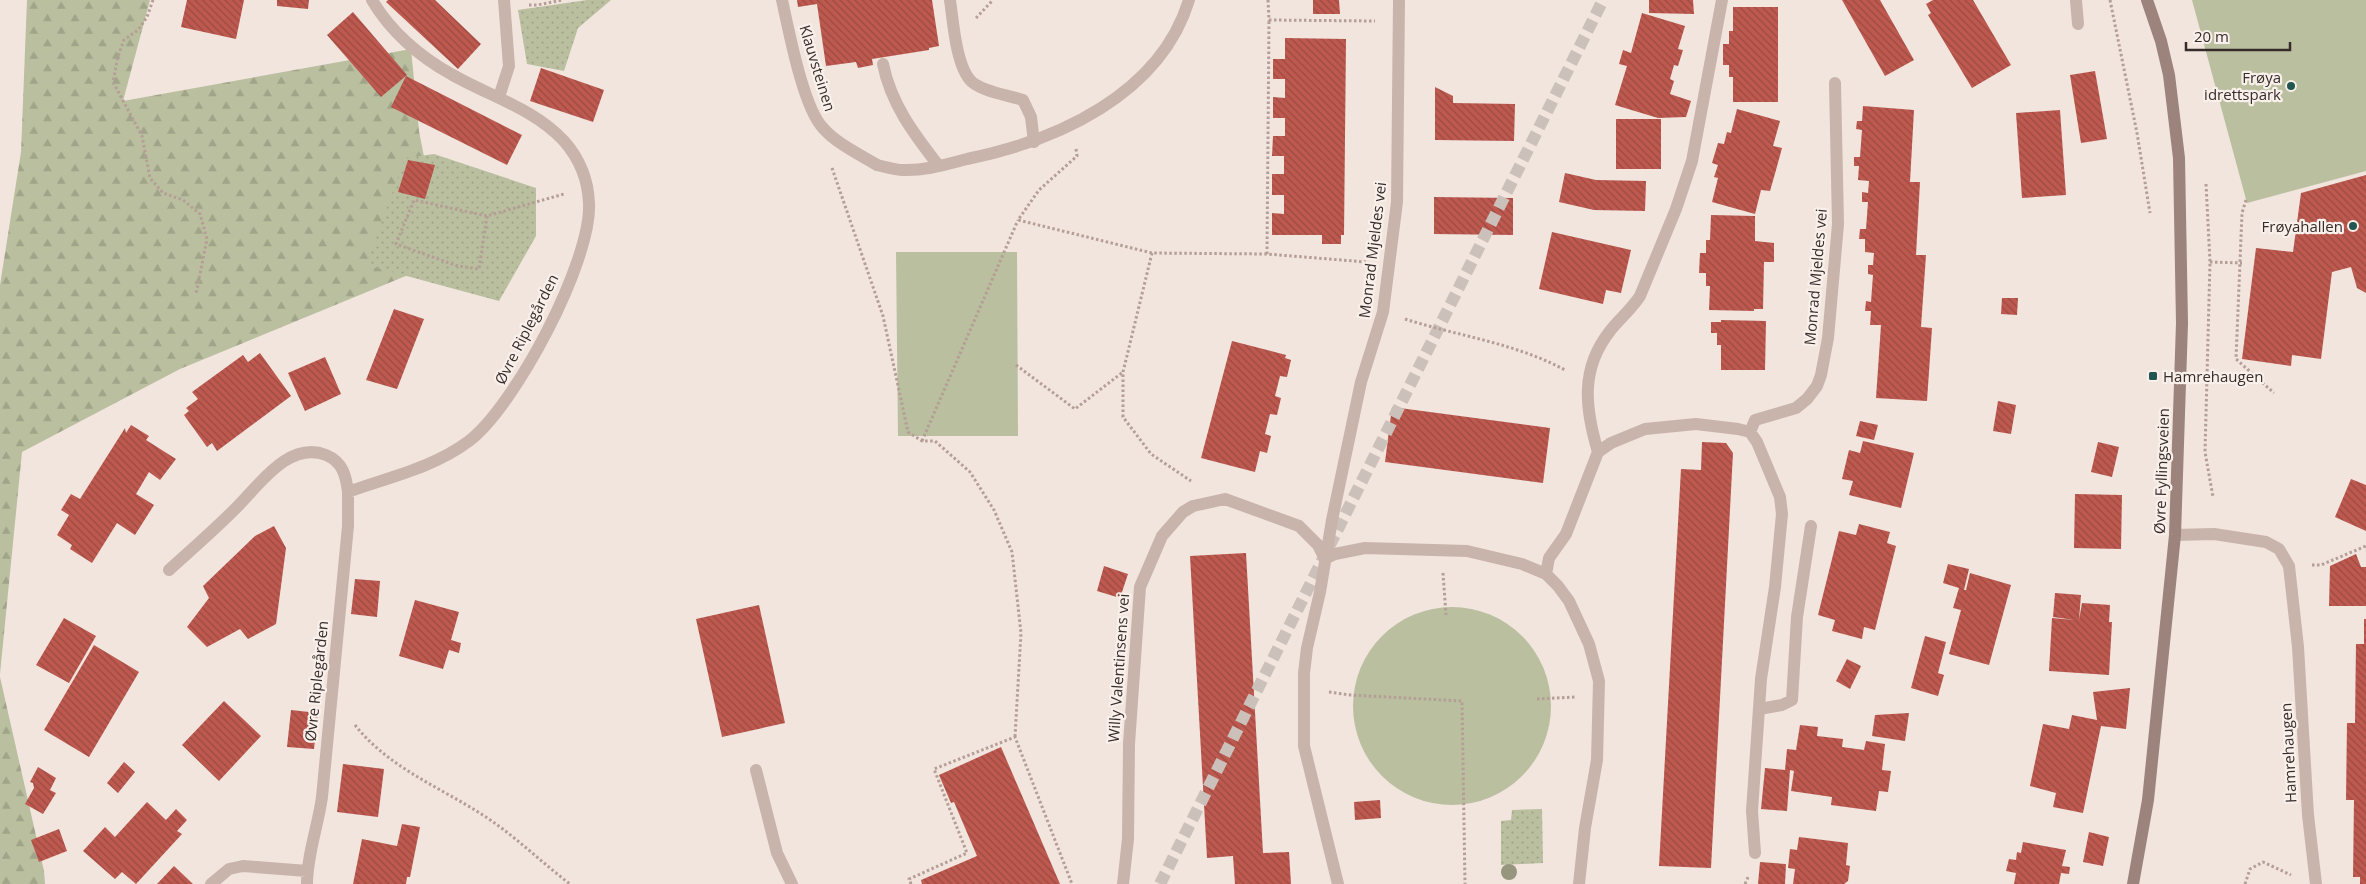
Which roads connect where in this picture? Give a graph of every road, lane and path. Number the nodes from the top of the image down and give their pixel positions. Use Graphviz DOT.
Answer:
graph roads {
  1 [pos="153,0"];
  2 [pos="372,0"];
  3 [pos="504,0"];
  4 [pos="563,0"];
  5 [pos="782,0"];
  6 [pos="950,0"];
  7 [pos="1189,0"];
  8 [pos="1268,0"];
  9 [pos="1399,0"];
  10 [pos="1722,0"];
  11 [pos="2076,0"];
  12 [pos="2110,0"];
  13 [pos="2147,0"];
  14 [pos="507,13"];
  15 [pos="1268,20"];
  16 [pos="1399,22"];
  17 [pos="2078,24"];
  18 [pos="883,64"];
  19 [pos="1835,83"];
  20 [pos="499,97"];
  21 [pos="1073,124"];
  22 [pos="1034,142"];
  23 [pos="829,161"];
  24 [pos="938,165"];
  25 [pos="587,188"];
  26 [pos="2246,200"];
  27 [pos="2150,213"];
  28 [pos="487,216"];
  29 [pos="1018,220"];
  30 [pos="1152,253"];
  31 [pos="1267,254"];
  32 [pos="2210,262"];
  33 [pos="2242,262"];
  34 [pos="1390,264"];
  35 [pos="196,294"];
  36 [pos="1383,312"];
  37 [pos="1016,365"];
  38 [pos="1123,372"];
  39 [pos="1588,379"];
  40 [pos="2274,393"];
  41 [pos="1750,432"];
  42 [pos="922,441"];
  43 [pos="1598,452"];
  44 [pos="348,492"];
  45 [pos="1225,499"];
  46 [pos="1811,526"];
  47 [pos="2175,535"];
  48 [pos="2366,546"];
  49 [pos="1442,550"];
  50 [pos="1325,559"];
  51 [pos="2321,565"];
  52 [pos="169,570"];
  53 [pos="1546,574"];
  54 [pos="1446,614"];
  55 [pos="1304,688"];
  56 [pos="331,696"];
  57 [pos="1598,696"];
  58 [pos="1537,699"];
  59 [pos="1759,709"];
  60 [pos="1015,737"];
  61 [pos="756,770"];
  62 [pos="1755,853"];
  63 [pos="307,878"];
  64 [pos="212,884"];
  65 [pos="570,884"];
  66 [pos="792,884"];
  67 [pos="911,884"];
  68 [pos="1072,884"];
  69 [pos="1123,884"];
  70 [pos="1338,884"];
  71 [pos="1465,884"];
  72 [pos="1579,884"];
  73 [pos="2133,884"];
  74 [pos="2245,884"];
  75 [pos="2316,884"];
  1 -- 35 [label="path"];
  2 -- 20 [label="street, Øvre Riplegården"];
  3 -- 14 [label="street"];
  4 -- 14 [label="path"];
  5 -- 24 [label="street, Klauvsteinen"];
  6 -- 22 [label="street"];
  7 -- 21 [label="street, Klauvsteinen"];
  8 -- 15 [label="path"];
  9 -- 16 [label="street, Monrad Mjeldes vei"];
  10 -- 39 [label="street"];
  11 -- 17 [label="street"];
  12 -- 27 [label="path"];
  13 -- 47 [label="main road, Øvre Fyllingsveien"];
  14 -- 20 [label="street"];
  15 -- 16 [label="path"];
  15 -- 31 [label="path"];
  16 -- 34 [label="street, Monrad Mjeldes vei"];
  18 -- 24 [label="street"];
  19 -- 41 [label="street, Monrad Mjeldes vei"];
  20 -- 25 [label="street, Øvre Riplegården"];
  21 -- 22 [label="street, Klauvsteinen"];
  21 -- 29 [label="path"];
  22 -- 24 [label="street, Klauvsteinen"];
  23 -- 42 [label="path"];
  25 -- 28 [label="path"];
  25 -- 44 [label="street, Øvre Riplegården"];
  26 -- 33 [label="path"];
  28 -- 28 [label="path"];
  29 -- 30 [label="path"];
  29 -- 42 [label="path"];
  30 -- 31 [label="path"];
  30 -- 38 [label="path"];
  31 -- 34 [label="path"];
  32 -- 33 [label="path"];
  33 -- 40 [label="path"];
  34 -- 36 [label="street, Monrad Mjeldes vei"];
  36 -- 39 [label="path"];
  36 -- 50 [label="street, Monrad Mjeldes vei"];
  37 -- 38 [label="path"];
  38 -- 45 [label="path"];
  39 -- 43 [label="street"];
  41 -- 43 [label="street"];
  41 -- 59 [label="street"];
  42 -- 60 [label="path"];
  43 -- 53 [label="street"];
  44 -- 52 [label="street, Øvre Riplegården"];
  44 -- 56 [label="street, Øvre Riplegården"];
  45 -- 50 [label="street"];
  45 -- 69 [label="street, Willy Valentinsens vei"];
  46 -- 59 [label="street"];
  47 -- 73 [label="main road, Øvre Fyllingsveien"];
  47 -- 75 [label="street, Hamrehaugen"];
  48 -- 51 [label="path"];
  49 -- 50 [label="street"];
  49 -- 53 [label="street"];
  49 -- 54 [label="path"];
  50 -- 55 [label="street, Monrad Mjeldes vei"];
  53 -- 57 [label="street"];
  55 -- 70 [label="street, Monrad Mjeldes vei"];
  55 -- 71 [label="path"];
  56 -- 63 [label="street, Øvre Riplegården"];
  56 -- 65 [label="path"];
  57 -- 58 [label="path"];
  57 -- 72 [label="street"];
  59 -- 62 [label="street"];
  60 -- 67 [label="path"];
  60 -- 68 [label="path"];
  61 -- 66 [label="street"];
  63 -- 64 [label="street, Øvre Riplegården"];
  74 -- 75 [label="path"];
}
